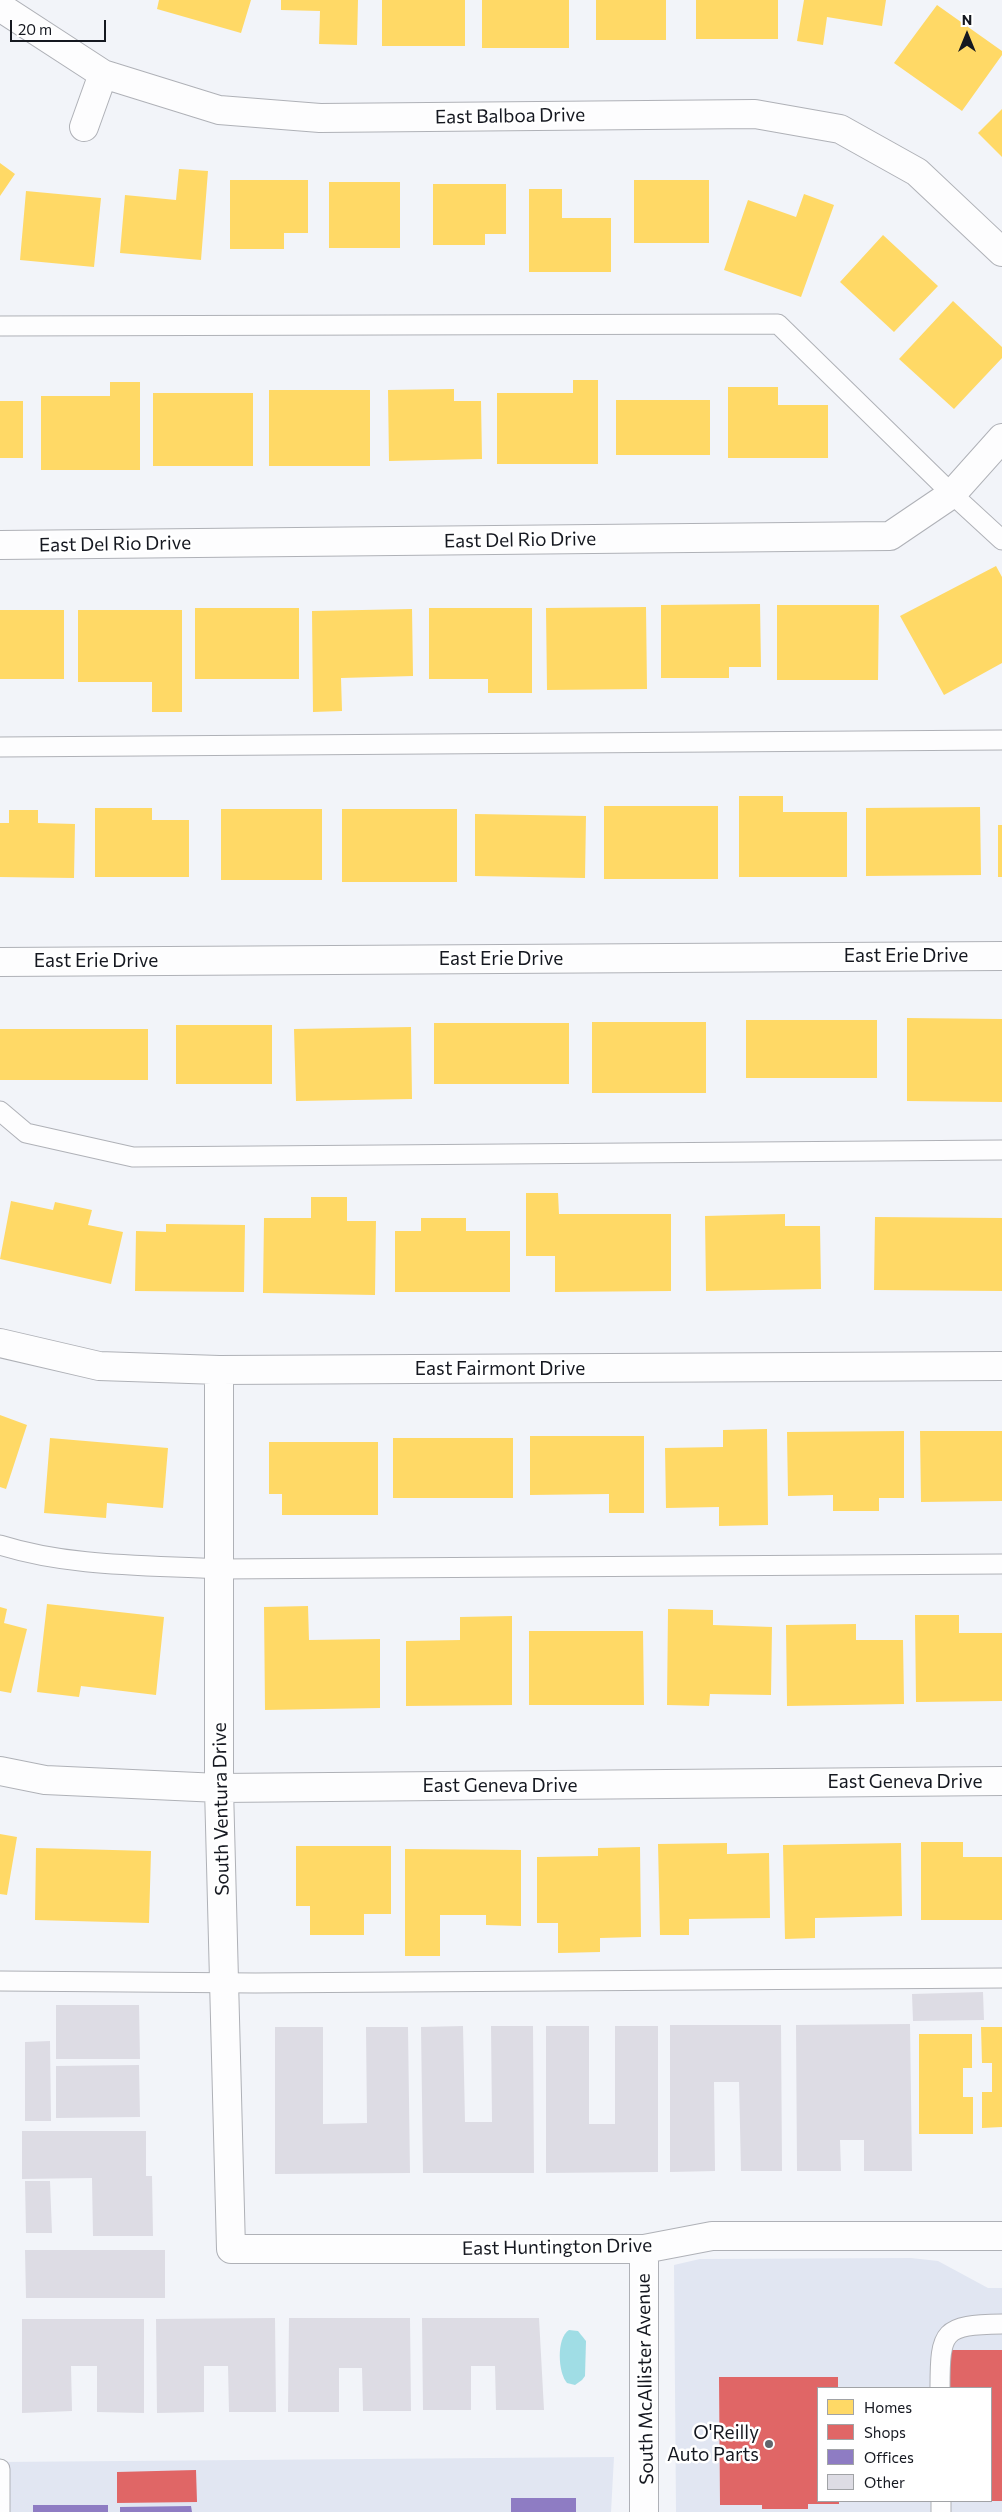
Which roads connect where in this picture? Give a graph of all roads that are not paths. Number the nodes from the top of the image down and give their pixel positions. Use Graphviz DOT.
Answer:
graph roads {
  1 [pos="0,7"];
  2 [pos="103,74"];
  3 [pos="84,127"];
  4 [pos="1002,252"];
  5 [pos="0,326"];
  6 [pos="1002,438"];
  7 [pos="952,494"];
  8 [pos="1002,540"];
  9 [pos="0,545"];
  10 [pos="1002,740"];
  11 [pos="0,747"];
  12 [pos="1002,956"];
  13 [pos="0,962"];
  14 [pos="0,1111"];
  15 [pos="1002,1150"];
  16 [pos="0,1343"];
  17 [pos="1002,1366"];
  18 [pos="219,1370"];
  19 [pos="0,1544"];
  20 [pos="1002,1564"];
  21 [pos="219,1569"];
  22 [pos="0,1771"];
  23 [pos="1002,1781"];
  24 [pos="219,1788"];
  25 [pos="1002,1978"];
  26 [pos="0,1981"];
  27 [pos="224,1983"];
  28 [pos="1002,2236"];
  29 [pos="230,2249"];
  30 [pos="644,2249"];
  31 [pos="1002,2324"];
  32 [pos="940,2387"];
  33 [pos="0,2469"];
  34 [pos="646,2511"];
  35 [pos="0,2512"];
  1 -- 2 [label="street, East Balboa Drive"];
  2 -- 3 [label="street"];
  2 -- 4 [label="street, East Balboa Drive"];
  5 -- 7 [label="lane"];
  6 -- 7 [label="street, East Del Rio Drive"];
  7 -- 8 [label="lane"];
  7 -- 9 [label="street, East Del Rio Drive"];
  10 -- 11 [label="lane"];
  12 -- 13 [label="street, East Erie Drive"];
  14 -- 15 [label="lane"];
  16 -- 18 [label="street, East Fairmont Drive"];
  17 -- 18 [label="street, East Fairmont Drive"];
  18 -- 21 [label="street, South Ventura Drive"];
  19 -- 21 [label="lane"];
  20 -- 21 [label="lane"];
  21 -- 24 [label="street, South Ventura Drive"];
  22 -- 24 [label="street, East Geneva Drive"];
  23 -- 24 [label="street, East Geneva Drive"];
  24 -- 27 [label="street, South Ventura Drive"];
  25 -- 27 [label="lane"];
  26 -- 27 [label="lane"];
  27 -- 29 [label="street, South Ventura Drive"];
  28 -- 30 [label="street, East Huntington Drive"];
  29 -- 30 [label="street, East Huntington Drive"];
  30 -- 34 [label="street, South McAllister Avenue"];
  31 -- 32 [label="lane"];
  33 -- 35 [label="lane"];
}
